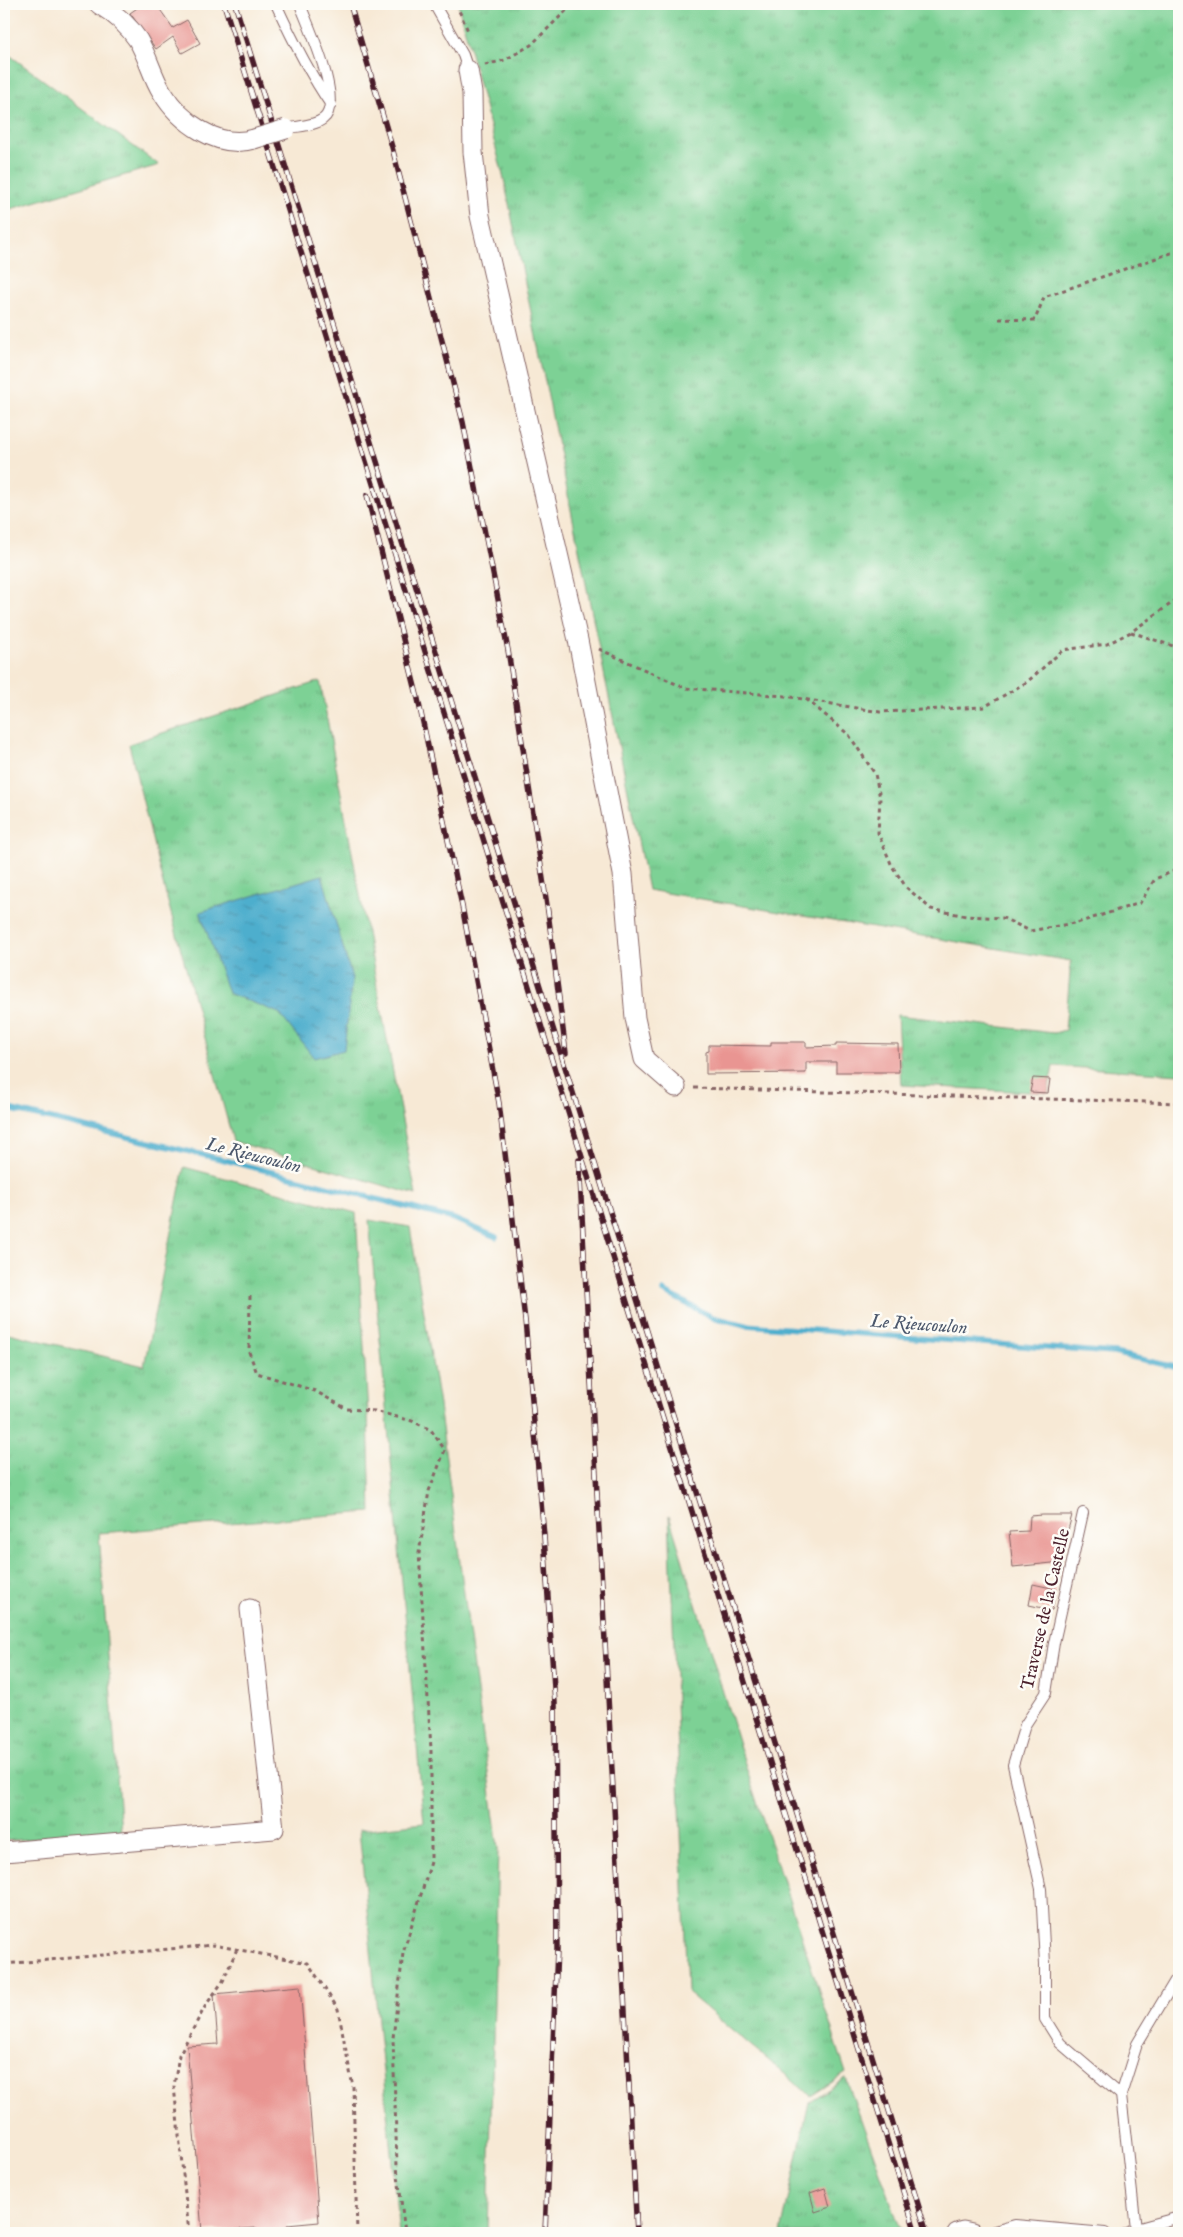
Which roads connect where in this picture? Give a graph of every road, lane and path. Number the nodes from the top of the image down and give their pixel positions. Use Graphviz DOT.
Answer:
graph roads {
  1 [pos="99,4"];
  2 [pos="276,4"];
  3 [pos="300,4"];
  4 [pos="434,4"];
  5 [pos="573,4"];
  6 [pos="468,70"];
  7 [pos="332,105"];
  8 [pos="286,129"];
  9 [pos="1179,253"];
  10 [pos="999,319"];
  11 [pos="1179,598"];
  12 [pos="1131,632"];
  13 [pos="578,640"];
  14 [pos="1179,648"];
  15 [pos="806,699"];
  16 [pos="1179,869"];
  17 [pos="676,1087"];
  18 [pos="1179,1103"];
  19 [pos="250,1296"];
  20 [pos="1083,1513"];
  21 [pos="250,1609"];
  22 [pos="4,1852"];
  23 [pos="237,1949"];
  24 [pos="4,1964"];
  25 [pos="1179,1974"];
  26 [pos="1121,2095"];
  27 [pos="1179,2216"];
  28 [pos="1131,2231"];
  29 [pos="189,2233"];
  30 [pos="357,2233"];
  31 [pos="405,2233"];
  32 [pos="988,2233"];
  33 [pos="1105,2233"];
  1 -- 8 [label="street, bridge"];
  2 -- 7 [label="lane"];
  3 -- 7 [label="lane"];
  4 -- 6 [label="lane"];
  5 -- 6 [label="path"];
  6 -- 13 [label="street"];
  7 -- 8 [label="lane"];
  9 -- 10 [label="path"];
  11 -- 12 [label="path"];
  12 -- 14 [label="path"];
  12 -- 15 [label="path"];
  13 -- 15 [label="path"];
  13 -- 17 [label="street"];
  15 -- 16 [label="path"];
  17 -- 18 [label="path"];
  19 -- 31 [label="path"];
  20 -- 26 [label="lane, Traverse de la Castelle"];
  21 -- 22 [label="street"];
  23 -- 24 [label="path"];
  23 -- 29 [label="path"];
  23 -- 30 [label="path"];
  25 -- 26 [label="lane"];
  26 -- 28 [label="lane"];
  27 -- 28 [label="lane"];
  32 -- 33 [label="lane"];
}
